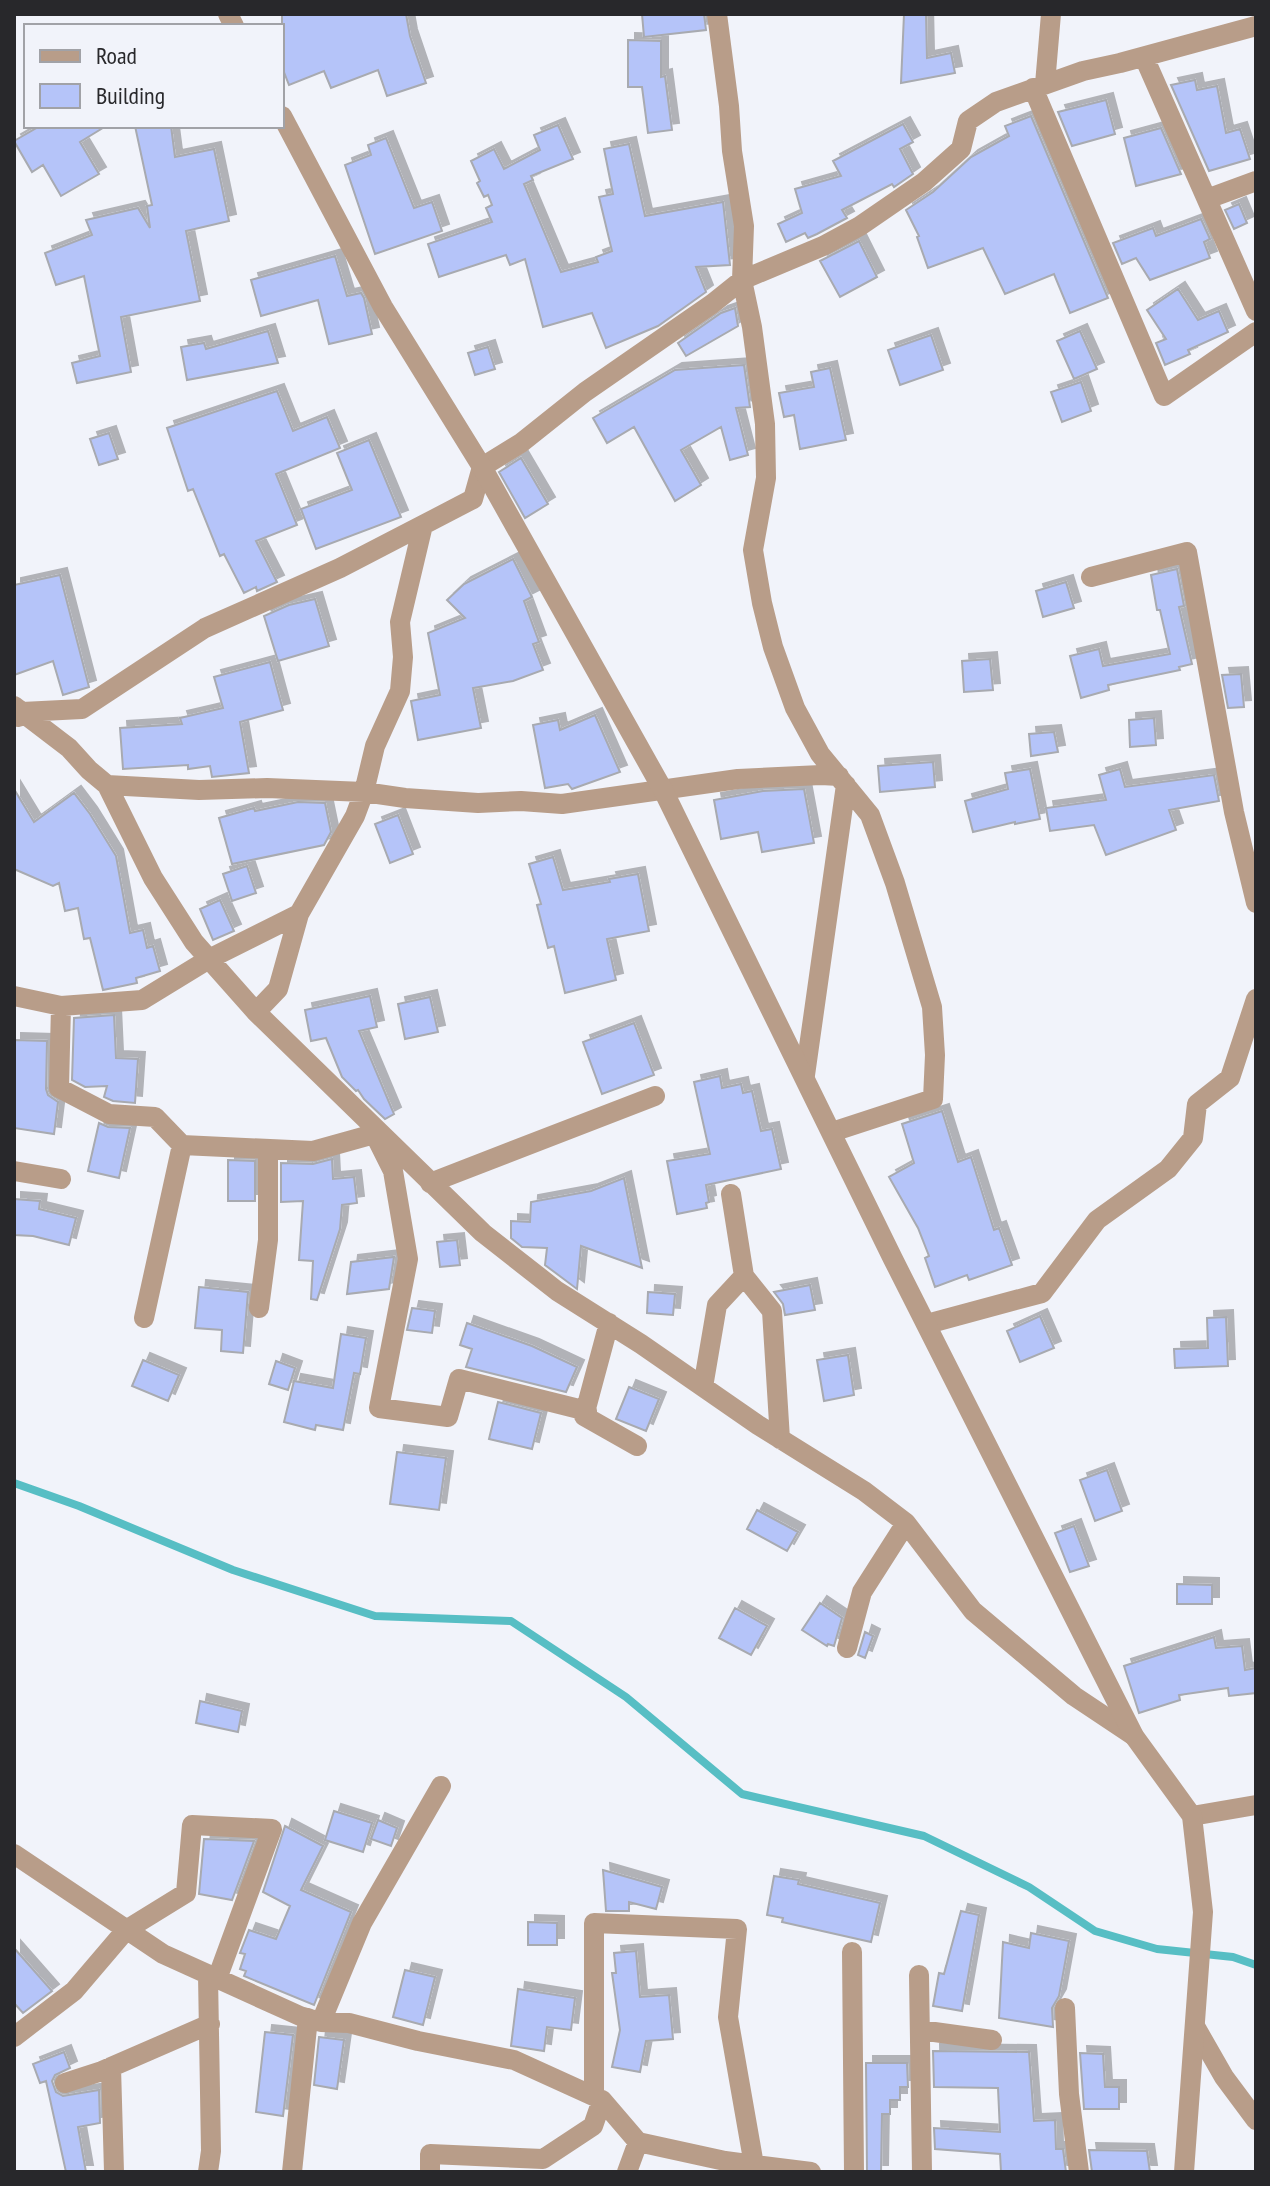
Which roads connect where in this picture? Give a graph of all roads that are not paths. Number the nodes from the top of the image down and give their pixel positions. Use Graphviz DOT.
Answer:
graph roads {
  1 [pos="717,14"];
  2 [pos="1051,14"];
  3 [pos="1256,27"];
  4 [pos="1144,57"];
  5 [pos="1039,86"];
  6 [pos="284,120"];
  7 [pos="1256,181"];
  8 [pos="1207,199"];
  9 [pos="742,280"];
  10 [pos="1256,311"];
  11 [pos="1256,332"];
  12 [pos="482,467"];
  13 [pos="423,525"];
  14 [pos="1091,577"];
  15 [pos="17,714"];
  16 [pos="842,781"];
  17 [pos="107,785"];
  18 [pos="663,790"];
  19 [pos="364,792"];
  20 [pos="1256,903"];
  21 [pos="299,914"];
  22 [pos="209,959"];
  23 [pos="14,996"];
  24 [pos="1256,999"];
  25 [pos="61,1006"];
  26 [pos="256,1012"];
  27 [pos="805,1075"];
  28 [pos="655,1096"];
  29 [pos="371,1129"];
  30 [pos="832,1132"];
  31 [pos="182,1145"];
  32 [pos="268,1149"];
  33 [pos="14,1171"];
  34 [pos="61,1179"];
  35 [pos="430,1183"];
  36 [pos="731,1194"];
  37 [pos="744,1276"];
  38 [pos="259,1308"];
  39 [pos="144,1318"];
  40 [pos="609,1323"];
  41 [pos="927,1324"];
  42 [pos="703,1387"];
  43 [pos="587,1411"];
  44 [pos="780,1439"];
  45 [pos="637,1446"];
  46 [pos="906,1523"];
  47 [pos="847,1648"];
  48 [pos="1134,1736"];
  49 [pos="441,1786"];
  50 [pos="1256,1805"];
  51 [pos="1192,1816"];
  52 [pos="16,1858"];
  53 [pos="126,1930"];
  54 [pos="852,1952"];
  55 [pos="919,1975"];
  56 [pos="212,1977"];
  57 [pos="1065,2008"];
  58 [pos="315,2020"];
  59 [pos="210,2024"];
  60 [pos="1196,2028"];
  61 [pos="920,2030"];
  62 [pos="14,2037"];
  63 [pos="992,2040"];
  64 [pos="111,2067"];
  65 [pos="65,2083"];
  66 [pos="598,2098"];
  67 [pos="1256,2120"];
  68 [pos="638,2142"];
  69 [pos="754,2165"];
  70 [pos="777,2170"];
  71 [pos="114,2172"];
  72 [pos="208,2172"];
  73 [pos="292,2172"];
  74 [pos="430,2172"];
  75 [pos="627,2172"];
  76 [pos="811,2172"];
  77 [pos="854,2172"];
  78 [pos="922,2172"];
  79 [pos="1079,2172"];
  80 [pos="1184,2172"];
  1 -- 9 [label="street"];
  2 -- 5 [label="street"];
  3 -- 4 [label="street"];
  4 -- 5 [label="street"];
  4 -- 8 [label="street"];
  5 -- 9 [label="street"];
  5 -- 11 [label="street"];
  6 -- 12 [label="street"];
  7 -- 8 [label="street"];
  8 -- 10 [label="street"];
  9 -- 12 [label="street"];
  9 -- 16 [label="street"];
  12 -- 13 [label="street"];
  12 -- 18 [label="street"];
  13 -- 15 [label="street"];
  13 -- 19 [label="street"];
  14 -- 20 [label="street"];
  15 -- 17 [label="street"];
  16 -- 18 [label="street"];
  16 -- 27 [label="street"];
  16 -- 30 [label="street"];
  17 -- 19 [label="street"];
  17 -- 22 [label="street"];
  18 -- 19 [label="street"];
  18 -- 27 [label="street"];
  19 -- 21 [label="street"];
  21 -- 22 [label="street"];
  21 -- 26 [label="street"];
  22 -- 25 [label="street"];
  22 -- 26 [label="street"];
  23 -- 25 [label="street"];
  24 -- 41 [label="street"];
  25 -- 31 [label="street"];
  26 -- 29 [label="street"];
  27 -- 30 [label="street"];
  28 -- 35 [label="street"];
  29 -- 32 [label="street"];
  29 -- 35 [label="street"];
  29 -- 43 [label="street"];
  30 -- 41 [label="street"];
  31 -- 32 [label="street"];
  31 -- 39 [label="street"];
  32 -- 38 [label="street"];
  33 -- 34 [label="street"];
  35 -- 40 [label="street"];
  36 -- 37 [label="street"];
  37 -- 42 [label="street"];
  37 -- 44 [label="street"];
  40 -- 42 [label="street"];
  40 -- 43 [label="street"];
  41 -- 48 [label="street"];
  42 -- 44 [label="street"];
  43 -- 45 [label="street"];
  44 -- 46 [label="street"];
  46 -- 47 [label="street"];
  46 -- 48 [label="street"];
  48 -- 51 [label="street"];
  49 -- 58 [label="street"];
  50 -- 51 [label="street"];
  51 -- 60 [label="street"];
  52 -- 53 [label="street"];
  53 -- 56 [label="street"];
  53 -- 56 [label="street"];
  53 -- 62 [label="street"];
  54 -- 77 [label="street"];
  55 -- 61 [label="street"];
  56 -- 58 [label="street"];
  56 -- 59 [label="street"];
  57 -- 79 [label="street"];
  58 -- 66 [label="street"];
  58 -- 73 [label="street"];
  59 -- 64 [label="street"];
  59 -- 72 [label="street"];
  60 -- 67 [label="street"];
  60 -- 80 [label="street"];
  61 -- 63 [label="street"];
  61 -- 78 [label="street"];
  64 -- 65 [label="street"];
  64 -- 71 [label="street"];
  66 -- 68 [label="street"];
  66 -- 69 [label="street"];
  66 -- 74 [label="street"];
  68 -- 69 [label="street"];
  68 -- 75 [label="street"];
  69 -- 70 [label="street"];
  70 -- 76 [label="street"];
}
